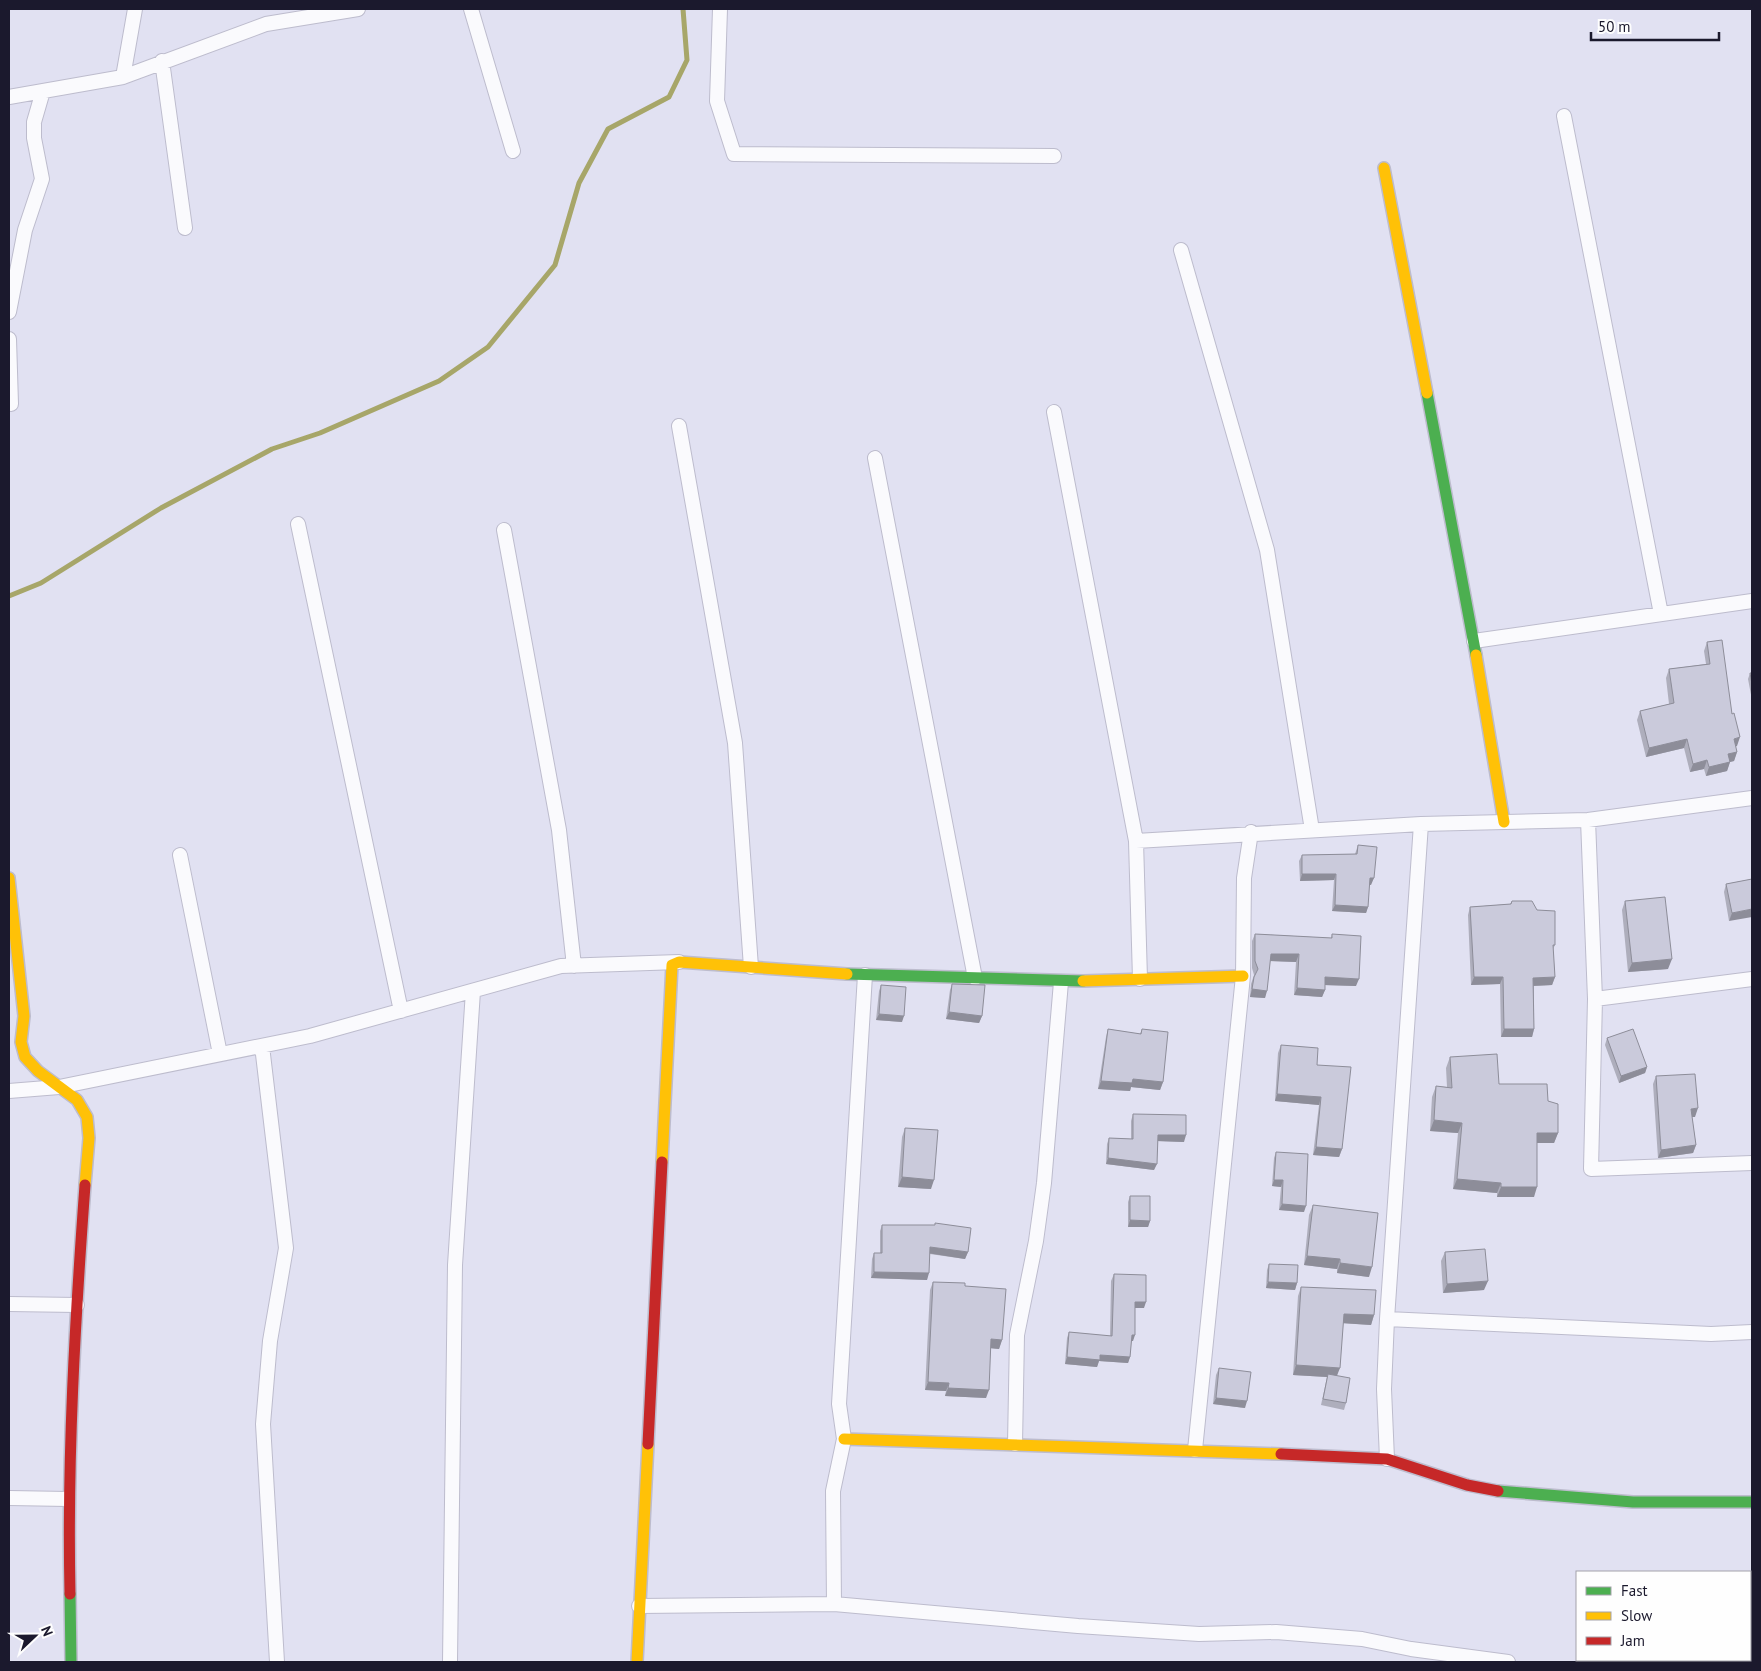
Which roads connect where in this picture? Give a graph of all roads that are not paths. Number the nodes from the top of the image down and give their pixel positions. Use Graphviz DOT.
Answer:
graph roads {
  1 [pos="134,9"];
  2 [pos="358,9"];
  3 [pos="472,9"];
  4 [pos="720,9"];
  5 [pos="162,61"];
  6 [pos="123,77"];
  7 [pos="44,91"];
  8 [pos="9,97"];
  9 [pos="1564,116"];
  10 [pos="513,151"];
  11 [pos="1054,156"];
  12 [pos="1384,168"];
  13 [pos="185,228"];
  14 [pos="1181,250"];
  15 [pos="9,312"];
  16 [pos="9,339"];
  17 [pos="11,404"];
  18 [pos="1054,412"];
  19 [pos="679,426"];
  20 [pos="875,458"];
  21 [pos="298,524"];
  22 [pos="504,530"];
  23 [pos="1752,601"];
  24 [pos="1661,614"];
  25 [pos="1474,641"];
  26 [pos="1752,798"];
  27 [pos="1588,820"];
  28 [pos="1504,822"];
  29 [pos="1421,824"];
  30 [pos="1312,830"];
  31 [pos="1252,832"];
  32 [pos="1136,841"];
  33 [pos="180,855"];
  34 [pos="9,878"];
  35 [pos="679,962"];
  36 [pos="574,966"];
  37 [pos="751,967"];
  38 [pos="865,975"];
  39 [pos="1243,976"];
  40 [pos="975,978"];
  41 [pos="1140,979"];
  42 [pos="1752,979"];
  43 [pos="1061,982"];
  44 [pos="473,991"];
  45 [pos="1595,998"];
  46 [pos="401,1011"];
  47 [pos="262,1046"];
  48 [pos="220,1054"];
  49 [pos="59,1087"];
  50 [pos="9,1091"];
  51 [pos="1752,1163"];
  52 [pos="9,1304"];
  53 [pos="77,1305"];
  54 [pos="1387,1319"];
  55 [pos="1752,1332"];
  56 [pos="844,1439"];
  57 [pos="1015,1444"];
  58 [pos="1195,1450"];
  59 [pos="1387,1459"];
  60 [pos="9,1498"];
  61 [pos="68,1499"];
  62 [pos="1752,1502"];
  63 [pos="834,1604"];
  64 [pos="639,1606"];
  65 [pos="72,1662"];
  66 [pos="277,1662"];
  67 [pos="450,1662"];
  68 [pos="637,1662"];
  69 [pos="1508,1662"];
  1 -- 6 [label="street"];
  2 -- 5 [label="street"];
  3 -- 10 [label="street"];
  4 -- 11 [label="street"];
  5 -- 6 [label="street"];
  5 -- 13 [label="street"];
  6 -- 7 [label="street"];
  7 -- 8 [label="street"];
  7 -- 15 [label="street"];
  9 -- 24 [label="street"];
  12 -- 25 [label="street"];
  14 -- 30 [label="street"];
  16 -- 17 [label="street"];
  18 -- 32 [label="street"];
  19 -- 37 [label="street"];
  20 -- 40 [label="street"];
  21 -- 46 [label="street"];
  22 -- 36 [label="street"];
  23 -- 24 [label="street"];
  24 -- 25 [label="street"];
  25 -- 28 [label="street"];
  26 -- 27 [label="street"];
  27 -- 28 [label="street"];
  27 -- 45 [label="street"];
  28 -- 29 [label="street"];
  29 -- 30 [label="street"];
  29 -- 54 [label="street"];
  30 -- 31 [label="street"];
  31 -- 32 [label="street"];
  31 -- 39 [label="street"];
  32 -- 41 [label="street"];
  33 -- 48 [label="street"];
  34 -- 49 [label="street"];
  35 -- 36 [label="street"];
  35 -- 37 [label="street"];
  35 -- 64 [label="street"];
  36 -- 44 [label="street"];
  37 -- 38 [label="street"];
  38 -- 40 [label="street"];
  38 -- 56 [label="street"];
  39 -- 41 [label="street"];
  39 -- 58 [label="street"];
  40 -- 43 [label="street"];
  41 -- 43 [label="street"];
  42 -- 45 [label="street"];
  43 -- 57 [label="street"];
  44 -- 46 [label="street"];
  44 -- 67 [label="street"];
  45 -- 51 [label="street"];
  46 -- 47 [label="street"];
  47 -- 48 [label="street"];
  47 -- 66 [label="street"];
  48 -- 49 [label="street"];
  49 -- 50 [label="street"];
  49 -- 53 [label="street"];
  52 -- 53 [label="street"];
  53 -- 61 [label="street"];
  54 -- 55 [label="street"];
  54 -- 59 [label="street"];
  56 -- 57 [label="street"];
  56 -- 63 [label="street"];
  57 -- 58 [label="street"];
  58 -- 59 [label="street"];
  59 -- 62 [label="street"];
  60 -- 61 [label="street"];
  61 -- 65 [label="street"];
  63 -- 64 [label="street"];
  63 -- 69 [label="street"];
  64 -- 68 [label="street"];
}
